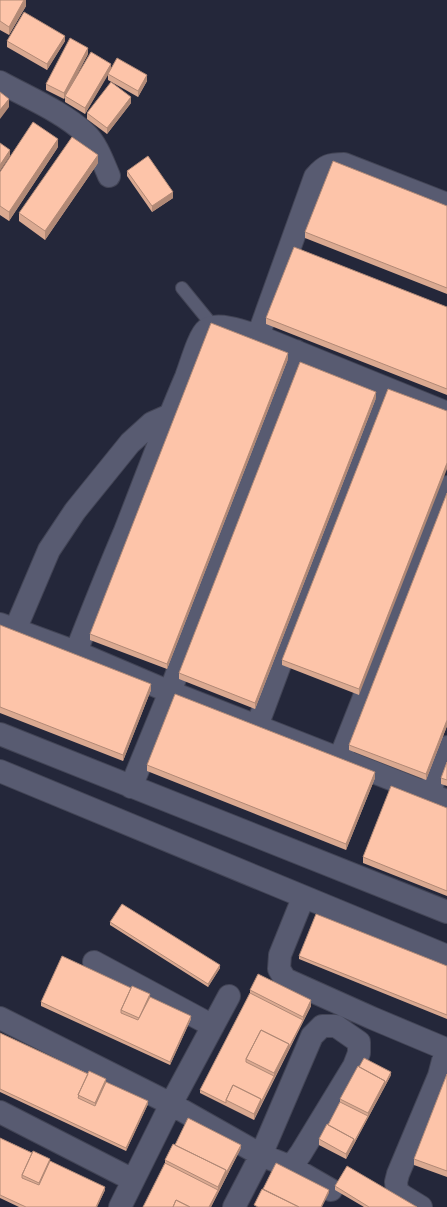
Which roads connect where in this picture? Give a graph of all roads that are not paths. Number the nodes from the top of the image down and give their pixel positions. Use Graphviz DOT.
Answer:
graph roads {
  1 [pos="0,82"];
  2 [pos="109,176"];
  3 [pos="447,204"];
  4 [pos="290,246"];
  5 [pos="312,254"];
  6 [pos="182,288"];
  7 [pos="213,326"];
  8 [pos="258,336"];
  9 [pos="296,351"];
  10 [pos="383,388"];
  11 [pos="447,413"];
  12 [pos="170,415"];
  13 [pos="447,487"];
  14 [pos="7,627"];
  15 [pos="76,652"];
  16 [pos="170,692"];
  17 [pos="257,726"];
  18 [pos="0,734"];
  19 [pos="447,747"];
  20 [pos="340,758"];
  21 [pos="0,772"];
  22 [pos="131,787"];
  23 [pos="438,797"];
  24 [pos="303,898"];
  25 [pos="447,912"];
  26 [pos="447,956"];
  27 [pos="94,962"];
  28 [pos="229,996"];
  29 [pos="0,1018"];
  30 [pos="213,1026"];
  31 [pos="171,1104"];
  32 [pos="0,1112"];
  33 [pos="261,1155"];
  34 [pos="291,1166"];
  35 [pos="133,1180"];
  36 [pos="330,1190"];
  37 [pos="120,1207"];
  38 [pos="234,1207"];
  39 [pos="421,1207"];
  1 -- 2 [label="street"];
  3 -- 4 [label="street"];
  4 -- 5 [label="street"];
  4 -- 8 [label="street"];
  6 -- 7 [label="lane"];
  7 -- 8 [label="street"];
  7 -- 12 [label="street"];
  8 -- 9 [label="street"];
  9 -- 10 [label="street"];
  9 -- 16 [label="street"];
  10 -- 11 [label="street"];
  10 -- 17 [label="street"];
  12 -- 14 [label="street"];
  12 -- 15 [label="street"];
  13 -- 20 [label="street"];
  14 -- 15 [label="street"];
  15 -- 16 [label="street"];
  16 -- 17 [label="street"];
  16 -- 22 [label="street"];
  17 -- 20 [label="street"];
  18 -- 22 [label="street"];
  19 -- 23 [label="street"];
  20 -- 23 [label="street"];
  21 -- 24 [label="street"];
  22 -- 25 [label="street"];
  24 -- 26 [label="street"];
  24 -- 39 [label="street"];
  27 -- 30 [label="street"];
  28 -- 30 [label="street"];
  29 -- 31 [label="street"];
  30 -- 31 [label="street"];
  31 -- 33 [label="street"];
  31 -- 35 [label="street"];
  32 -- 35 [label="street"];
  33 -- 34 [label="street"];
  33 -- 34 [label="street"];
  33 -- 38 [label="street"];
  34 -- 36 [label="street"];
  35 -- 37 [label="street"];
}
